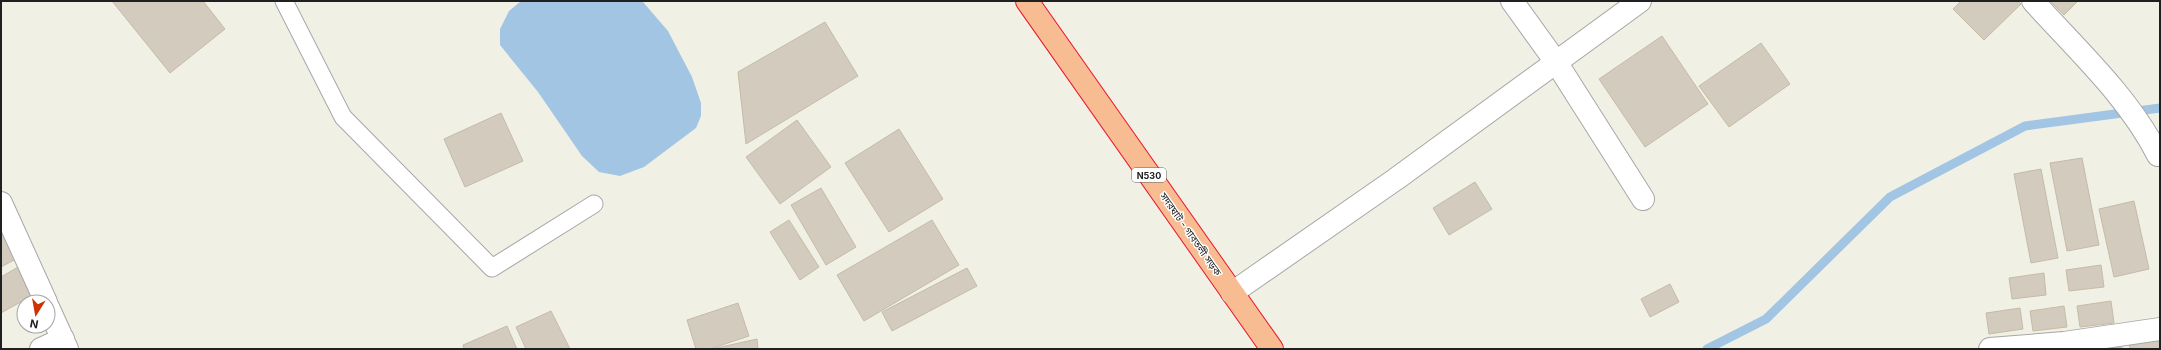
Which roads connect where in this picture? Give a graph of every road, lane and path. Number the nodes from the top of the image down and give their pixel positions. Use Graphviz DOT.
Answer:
graph roads {
  1 [pos="284,1"];
  2 [pos="1027,1"];
  3 [pos="1512,1"];
  4 [pos="1640,1"];
  5 [pos="2033,1"];
  6 [pos="1556,62"];
  7 [pos="2158,155"];
  8 [pos="1643,199"];
  9 [pos="1,203"];
  10 [pos="594,204"];
  11 [pos="1232,293"];
  12 [pos="42,294"];
  13 [pos="56,324"];
  14 [pos="2160,329"];
  15 [pos="65,344"];
  16 [pos="41,349"];
  17 [pos="1272,349"];
  18 [pos="1990,349"];
  1 -- 10 [label="lane"];
  2 -- 11 [label="highway, সদরঘাট - গাবতলী সড়ক / N530"];
  3 -- 6 [label="street"];
  4 -- 6 [label="street"];
  5 -- 7 [label="street"];
  6 -- 8 [label="street"];
  6 -- 11 [label="street"];
  9 -- 12 [label="street"];
  11 -- 17 [label="highway, সদরঘাট - গাবতলী সড়ক / N530"];
  13 -- 15 [label="street"];
  14 -- 18 [label="street"];
  15 -- 16 [label="street"];
}
